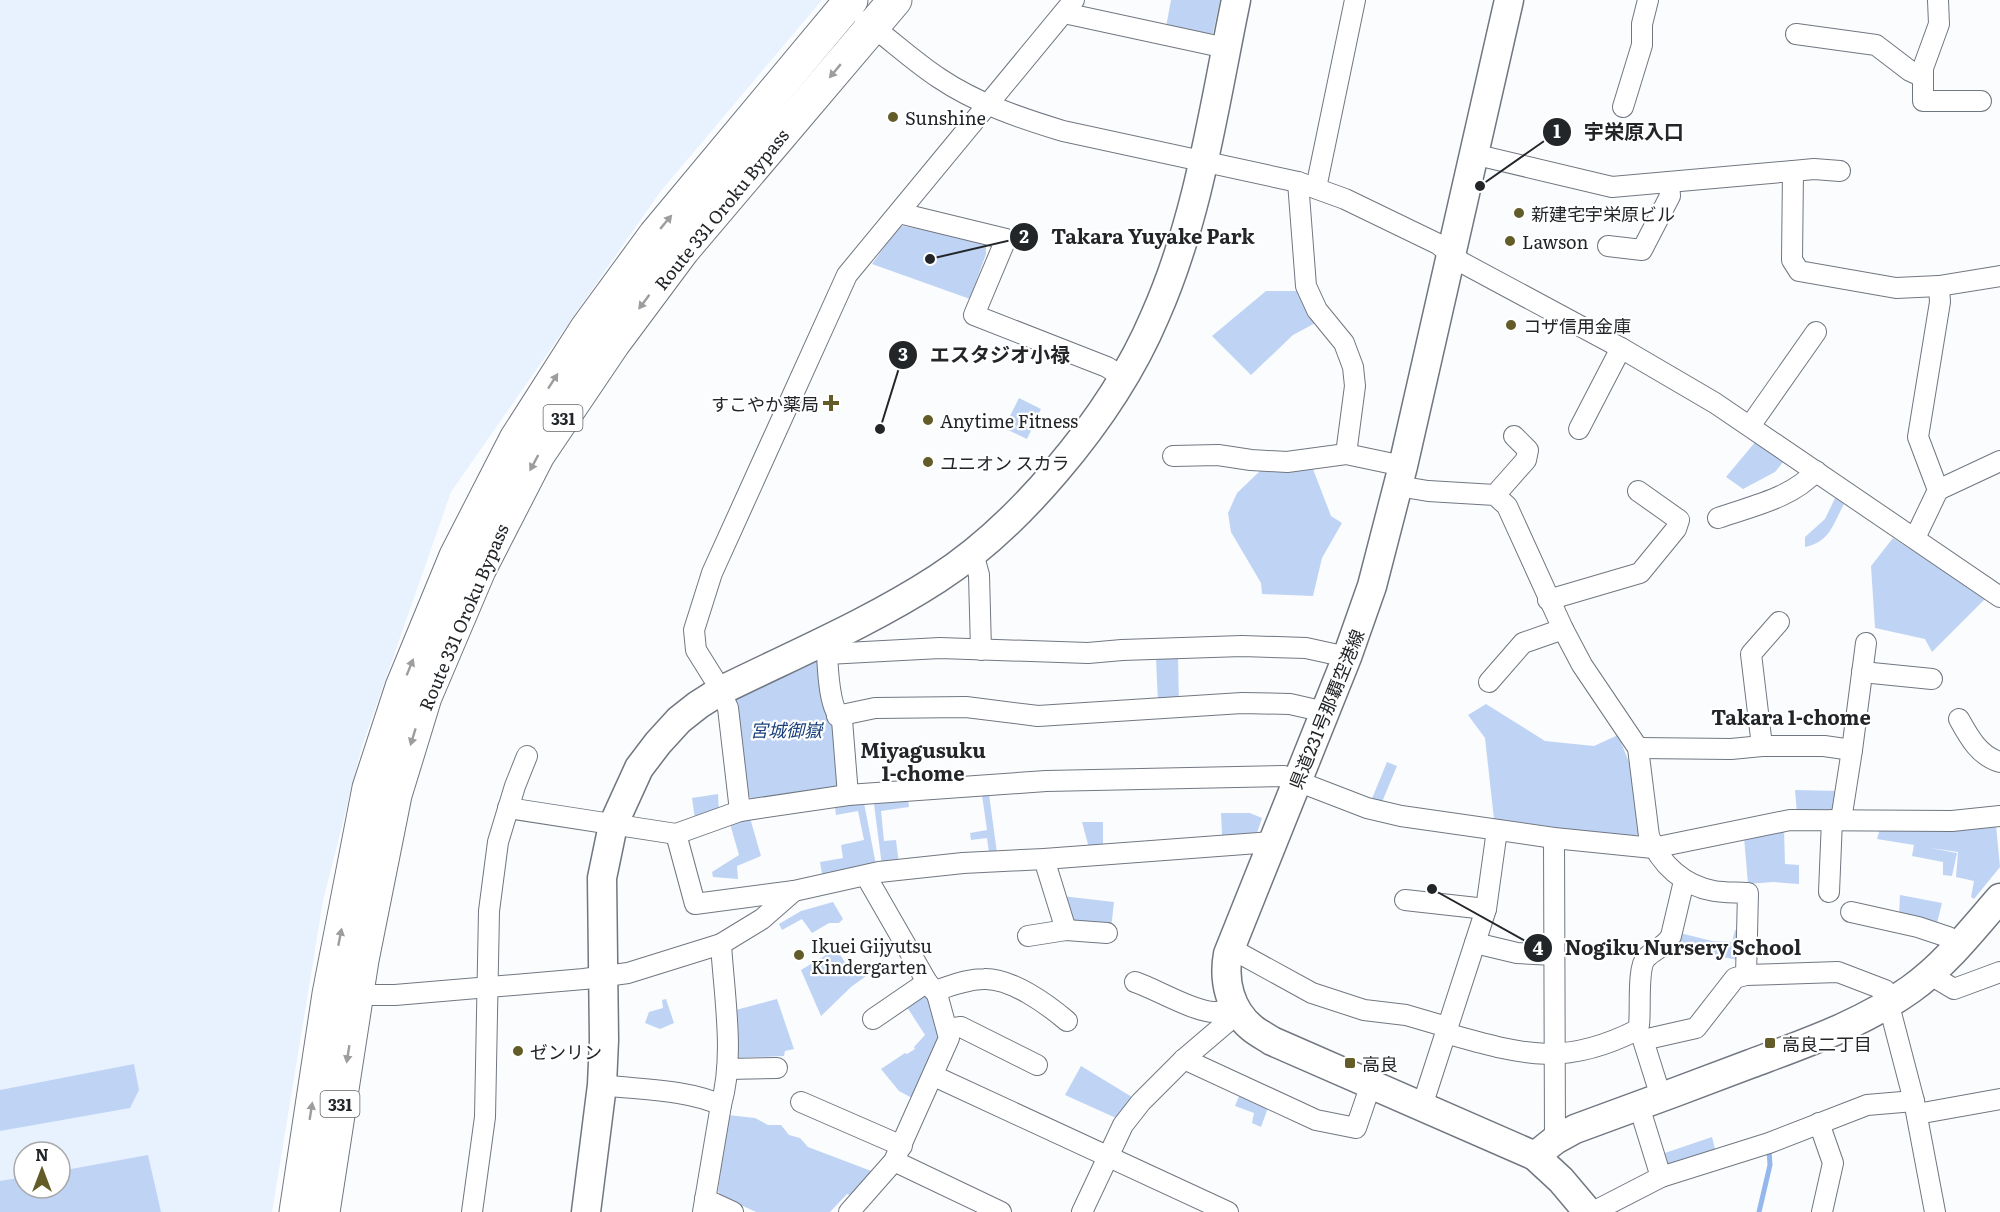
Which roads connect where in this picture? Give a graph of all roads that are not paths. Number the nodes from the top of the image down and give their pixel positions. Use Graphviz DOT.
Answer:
graph roads {
  1 [pos="895,0"];
  2 [pos="1236,0"];
  3 [pos="1355,0"];
  4 [pos="1509,0"];
  5 [pos="1648,0"];
  6 [pos="1938,0"];
  7 [pos="849,3"];
  8 [pos="1069,7"];
  9 [pos="873,26"];
  10 [pos="1796,34"];
  11 [pos="1226,48"];
  12 [pos="1923,77"];
  13 [pos="1981,101"];
  14 [pos="988,105"];
  15 [pos="1623,107"];
  16 [pos="1473,154"];
  17 [pos="1202,161"];
  18 [pos="1793,171"];
  19 [pos="1840,171"];
  20 [pos="1669,182"];
  21 [pos="1306,185"];
  22 [pos="898,213"];
  23 [pos="1608,246"];
  24 [pos="1450,254"];
  25 [pos="2000,276"];
  26 [pos="1939,286"];
  27 [pos="1816,332"];
  28 [pos="1621,348"];
  29 [pos="1124,378"];
  30 [pos="1750,426"];
  31 [pos="1579,429"];
  32 [pos="1514,436"];
  33 [pos="1346,454"];
  34 [pos="1173,456"];
  35 [pos="2000,460"];
  36 [pos="1816,471"];
  37 [pos="1401,476"];
  38 [pos="1638,490"];
  39 [pos="1938,490"];
  40 [pos="1496,495"];
  41 [pos="1718,518"];
  42 [pos="1915,538"];
  43 [pos="973,553"];
  44 [pos="2000,597"];
  45 [pos="1548,600"];
  46 [pos="1779,622"];
  47 [pos="1563,629"];
  48 [pos="1866,643"];
  49 [pos="981,650"];
  50 [pos="1347,657"];
  51 [pos="1862,672"];
  52 [pos="1932,679"];
  53 [pos="1489,682"];
  54 [pos="720,691"];
  55 [pos="1324,714"];
  56 [pos="837,716"];
  57 [pos="1959,719"];
  58 [pos="1761,746"];
  59 [pos="1638,748"];
  60 [pos="1852,750"];
  61 [pos="527,756"];
  62 [pos="2000,762"];
  63 [pos="1297,782"];
  64 [pos="848,795"];
  65 [pos="508,808"];
  66 [pos="740,811"];
  67 [pos="2000,816"];
  68 [pos="1836,820"];
  69 [pos="613,825"];
  70 [pos="1497,830"];
  71 [pos="676,834"];
  72 [pos="1554,838"];
  73 [pos="1272,842"];
  74 [pos="1653,848"];
  75 [pos="1044,859"];
  76 [pos="866,876"];
  77 [pos="1684,881"];
  78 [pos="794,891"];
  79 [pos="1829,891"];
  80 [pos="2000,898"];
  81 [pos="1405,900"];
  82 [pos="1486,909"];
  83 [pos="1851,912"];
  84 [pos="1066,930"];
  85 [pos="1107,933"];
  86 [pos="1028,936"];
  87 [pos="1475,943"];
  88 [pos="721,944"];
  89 [pos="1957,947"];
  90 [pos="1230,948"];
  91 [pos="1554,955"];
  92 [pos="2000,972"];
  93 [pos="1929,974"];
  94 [pos="1746,975"];
  95 [pos="603,977"];
  96 [pos="1135,982"];
  97 [pos="487,987"];
  98 [pos="931,987"];
  99 [pos="343,995"];
  100 [pos="1890,1003"];
  101 [pos="1236,1009"];
  102 [pos="873,1019"];
  103 [pos="1067,1020"];
  104 [pos="947,1029"];
  105 [pos="1446,1030"];
  106 [pos="1640,1035"];
  107 [pos="1554,1055"];
  108 [pos="1184,1059"];
  109 [pos="1037,1065"];
  110 [pos="777,1068"];
  111 [pos="727,1069"];
  112 [pos="934,1076"];
  113 [pos="1371,1084"];
  114 [pos="602,1085"];
  115 [pos="2000,1099"];
  116 [pos="801,1102"];
  117 [pos="1650,1102"];
  118 [pos="721,1105"];
  119 [pos="1422,1106"];
  120 [pos="1916,1108"];
  121 [pos="1819,1123"];
  122 [pos="1545,1148"];
  123 [pos="898,1154"];
  124 [pos="1109,1156"];
  125 [pos="1662,1178"];
  126 [pos="704,1206"];
  127 [pos="296,1212"];
  128 [pos="324,1212"];
  129 [pos="472,1212"];
  130 [pos="586,1212"];
  131 [pos="733,1212"];
  132 [pos="849,1212"];
  133 [pos="1001,1212"];
  134 [pos="1082,1212"];
  135 [pos="1228,1212"];
  136 [pos="1588,1212"];
  137 [pos="1593,1212"];
  138 [pos="1822,1212"];
  139 [pos="1935,1212"];
  1 -- 9 [label="highway, Route 331 Oroku Bypass / 331"];
  2 -- 11 [label="street"];
  3 -- 21 [label="street"];
  4 -- 16 [label="street, 県道231号那覇空港線"];
  5 -- 15 [label="street"];
  6 -- 12 [label="street"];
  7 -- 9 [label="street"];
  99 -- 7 [label="highway, Route 331 Oroku Bypass / 331, one-way"];
  8 -- 11 [label="street"];
  8 -- 14 [label="street"];
  9 -- 14 [label="street"];
  9 -- 99 [label="highway, Route 331 Oroku Bypass / 331, one-way"];
  10 -- 12 [label="street"];
  11 -- 17 [label="street"];
  12 -- 13 [label="street"];
  14 -- 17 [label="street"];
  14 -- 22 [label="street"];
  16 -- 20 [label="street"];
  16 -- 24 [label="street, 県道231号那覇空港線"];
  17 -- 21 [label="street"];
  17 -- 29 [label="street"];
  18 -- 19 [label="street"];
  18 -- 20 [label="street"];
  18 -- 26 [label="street"];
  20 -- 23 [label="street"];
  21 -- 24 [label="street"];
  21 -- 33 [label="street"];
  22 -- 29 [label="street"];
  22 -- 54 [label="street"];
  24 -- 28 [label="street"];
  24 -- 37 [label="street, 県道231号那覇空港線"];
  25 -- 26 [label="street"];
  26 -- 39 [label="street"];
  27 -- 30 [label="street"];
  28 -- 30 [label="street"];
  28 -- 31 [label="street"];
  29 -- 43 [label="street"];
  30 -- 36 [label="street"];
  32 -- 40 [label="street"];
  33 -- 34 [label="street"];
  33 -- 37 [label="street"];
  35 -- 39 [label="street"];
  36 -- 41 [label="street"];
  36 -- 42 [label="street"];
  37 -- 40 [label="street"];
  37 -- 50 [label="street, 県道231号那覇空港線"];
  38 -- 45 [label="street"];
  39 -- 42 [label="street"];
  40 -- 45 [label="street"];
  42 -- 44 [label="street"];
  43 -- 49 [label="street"];
  43 -- 54 [label="street"];
  45 -- 47 [label="street"];
  46 -- 58 [label="street"];
  47 -- 53 [label="street"];
  47 -- 59 [label="street"];
  48 -- 51 [label="street"];
  49 -- 50 [label="street"];
  49 -- 56 [label="street"];
  50 -- 55 [label="street, 県道231号那覇空港線"];
  51 -- 52 [label="street"];
  51 -- 60 [label="street"];
  54 -- 66 [label="street"];
  54 -- 69 [label="street"];
  55 -- 56 [label="street"];
  55 -- 63 [label="street, 県道231号那覇空港線"];
  56 -- 64 [label="street"];
  57 -- 62 [label="street"];
  58 -- 59 [label="street"];
  58 -- 60 [label="street"];
  59 -- 74 [label="street"];
  60 -- 68 [label="street"];
  61 -- 65 [label="street"];
  63 -- 64 [label="street"];
  63 -- 70 [label="street"];
  63 -- 73 [label="street, 県道231号那覇空港線"];
  64 -- 66 [label="street"];
  65 -- 69 [label="street"];
  65 -- 97 [label="street"];
  66 -- 71 [label="street"];
  67 -- 68 [label="street"];
  68 -- 74 [label="street"];
  68 -- 79 [label="street"];
  69 -- 71 [label="street"];
  69 -- 95 [label="street"];
  70 -- 72 [label="street"];
  70 -- 82 [label="street"];
  71 -- 78 [label="street"];
  72 -- 74 [label="street"];
  72 -- 91 [label="street"];
  73 -- 75 [label="street"];
  73 -- 90 [label="street, 県道231号那覇空港線"];
  74 -- 77 [label="street"];
  75 -- 76 [label="street"];
  75 -- 84 [label="street"];
  76 -- 78 [label="street"];
  76 -- 98 [label="street"];
  77 -- 94 [label="street"];
  77 -- 106 [label="street"];
  78 -- 88 [label="street"];
  80 -- 89 [label="street"];
  81 -- 82 [label="street"];
  82 -- 87 [label="street"];
  83 -- 89 [label="street"];
  84 -- 85 [label="street"];
  84 -- 86 [label="street"];
  87 -- 91 [label="street"];
  87 -- 105 [label="street"];
  88 -- 95 [label="street"];
  88 -- 111 [label="street"];
  89 -- 93 [label="street"];
  90 -- 101 [label="street, 県道231号那覇空港線"];
  90 -- 105 [label="street"];
  91 -- 107 [label="street"];
  92 -- 93 [label="street"];
  93 -- 100 [label="street"];
  94 -- 100 [label="street"];
  94 -- 106 [label="street"];
  95 -- 97 [label="street"];
  95 -- 114 [label="street"];
  96 -- 101 [label="street"];
  97 -- 99 [label="street"];
  97 -- 129 [label="street"];
  98 -- 102 [label="street"];
  98 -- 103 [label="street"];
  98 -- 104 [label="street"];
  127 -- 99 [label="highway, Route 331 Oroku Bypass / 331, one-way"];
  99 -- 128 [label="highway, Route 331 Oroku Bypass / 331, one-way"];
  100 -- 117 [label="street"];
  100 -- 120 [label="street"];
  101 -- 108 [label="street"];
  101 -- 113 [label="street"];
  104 -- 109 [label="street"];
  104 -- 112 [label="street"];
  105 -- 107 [label="street"];
  105 -- 119 [label="street"];
  106 -- 107 [label="street"];
  106 -- 117 [label="street"];
  107 -- 122 [label="street"];
  108 -- 113 [label="street"];
  108 -- 124 [label="street"];
  110 -- 111 [label="street"];
  111 -- 118 [label="street"];
  112 -- 123 [label="street"];
  112 -- 124 [label="street"];
  113 -- 119 [label="street"];
  114 -- 118 [label="street"];
  114 -- 130 [label="street"];
  115 -- 120 [label="street"];
  116 -- 123 [label="street"];
  117 -- 122 [label="street"];
  117 -- 125 [label="street"];
  118 -- 126 [label="street"];
  119 -- 122 [label="street"];
  120 -- 121 [label="street"];
  120 -- 139 [label="street"];
  121 -- 125 [label="street"];
  121 -- 138 [label="street"];
  122 -- 136 [label="street"];
  123 -- 132 [label="street"];
  123 -- 133 [label="street"];
  124 -- 134 [label="street"];
  124 -- 135 [label="street"];
  125 -- 137 [label="street"];
  126 -- 131 [label="street"];
}
